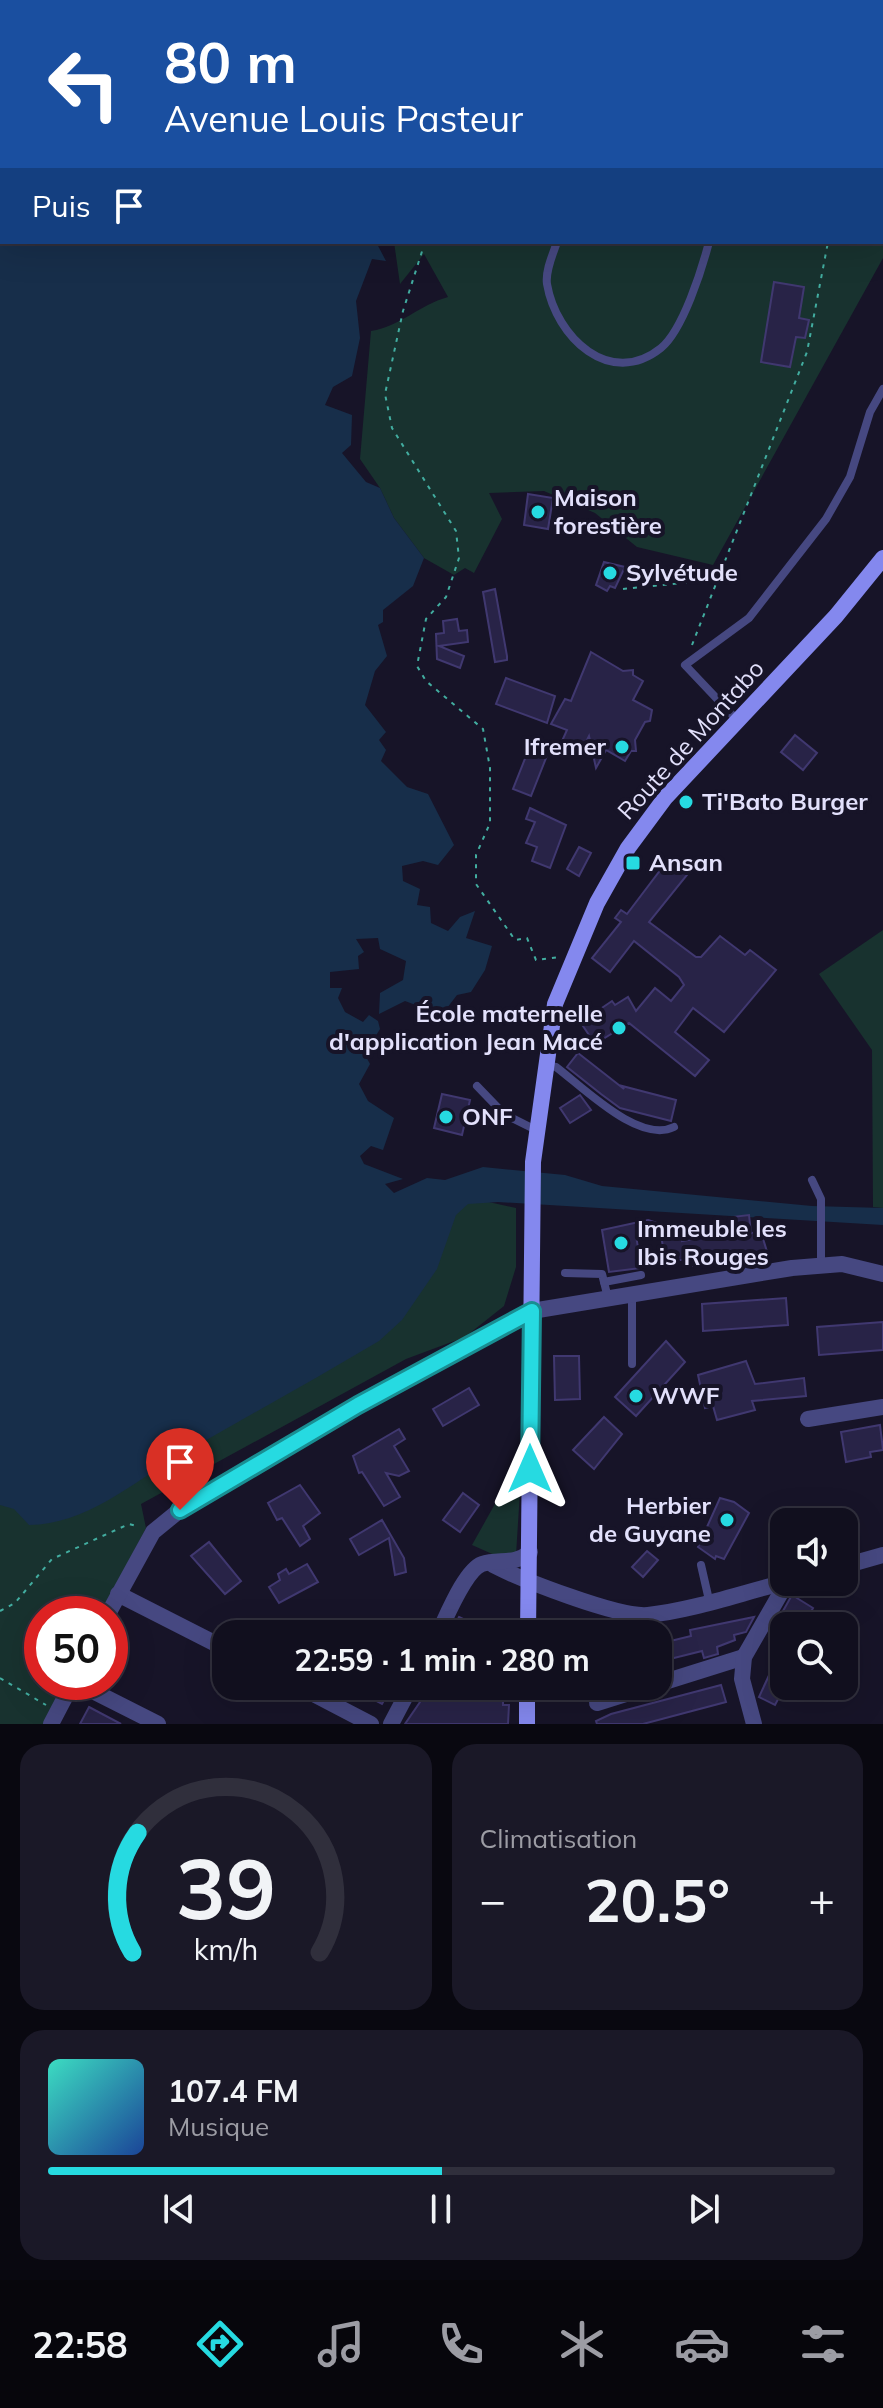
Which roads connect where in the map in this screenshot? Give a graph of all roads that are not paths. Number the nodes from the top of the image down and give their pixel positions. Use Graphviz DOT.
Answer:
graph roads {
  1 [pos="556,244"];
  2 [pos="708,244"];
  3 [pos="883,389"];
  4 [pos="883,558"];
  5 [pos="738,721"];
  6 [pos="544,1065"];
  7 [pos="477,1086"];
  8 [pos="674,1127"];
  9 [pos="536,1130"];
  10 [pos="812,1180"];
  11 [pos="821,1265"];
  12 [pos="565,1273"];
  13 [pos="883,1274"];
  14 [pos="641,1275"];
  15 [pos="606,1290"];
  16 [pos="632,1294"];
  17 [pos="532,1311"];
  18 [pos="632,1364"];
  19 [pos="883,1407"];
  20 [pos="808,1419"];
  21 [pos="530,1552"];
  22 [pos="883,1555"];
  23 [pos="858,1562"];
  24 [pos="493,1565"];
  25 [pos="701,1565"];
  26 [pos="529,1582"];
  27 [pos="770,1586"];
  28 [pos="118,1594"];
  29 [pos="778,1596"];
  30 [pos="709,1600"];
  31 [pos="446,1620"];
  32 [pos="528,1620"];
  33 [pos="212,1642"];
  34 [pos="744,1657"];
  35 [pos="672,1680"];
  36 [pos="64,1700"];
  37 [pos="108,1700"];
  38 [pos="325,1700"];
  39 [pos="404,1700"];
  40 [pos="527,1700"];
  41 [pos="607,1700"];
  42 [pos="597,1703"];
  43 [pos="54,1718"];
  44 [pos="152,1723"];
  45 [pos="371,1724"];
  46 [pos="391,1724"];
  47 [pos="527,1724"];
  48 [pos="754,1724"];
  1 -- 2 [label="lane"];
  3 -- 5 [label="lane"];
  4 -- 5 [label="main road, Route de Montabo"];
  5 -- 6 [label="main road, Route de Montabo"];
  6 -- 8 [label="lane"];
  6 -- 9 [label="main road, Route de Montabo"];
  7 -- 9 [label="lane"];
  9 -- 17 [label="main road, Route de Montabo"];
  10 -- 11 [label="lane"];
  11 -- 13 [label="street"];
  11 -- 16 [label="street"];
  12 -- 15 [label="lane"];
  14 -- 15 [label="lane"];
  15 -- 16 [label="street"];
  15 -- 17 [label="street"];
  16 -- 18 [label="lane"];
  17 -- 21 [label="main road"];
  17 -- 28 [label="street"];
  19 -- 20 [label="street"];
  21 -- 24 [label="street"];
  21 -- 26 [label="main road"];
  22 -- 23 [label="street"];
  24 -- 26 [label="street"];
  24 -- 31 [label="street"];
  25 -- 30 [label="lane"];
  26 -- 30 [label="street"];
  26 -- 32 [label="main road"];
  27 -- 30 [label="street"];
  28 -- 33 [label="street"];
  29 -- 34 [label="street"];
  34 -- 35 [label="street"];
  34 -- 48 [label="street"];
  36 -- 43 [label="street"];
  37 -- 44 [label="street"];
  38 -- 45 [label="street"];
  39 -- 46 [label="street"];
  40 -- 47 [label="main road"];
  41 -- 42 [label="street"];
}
